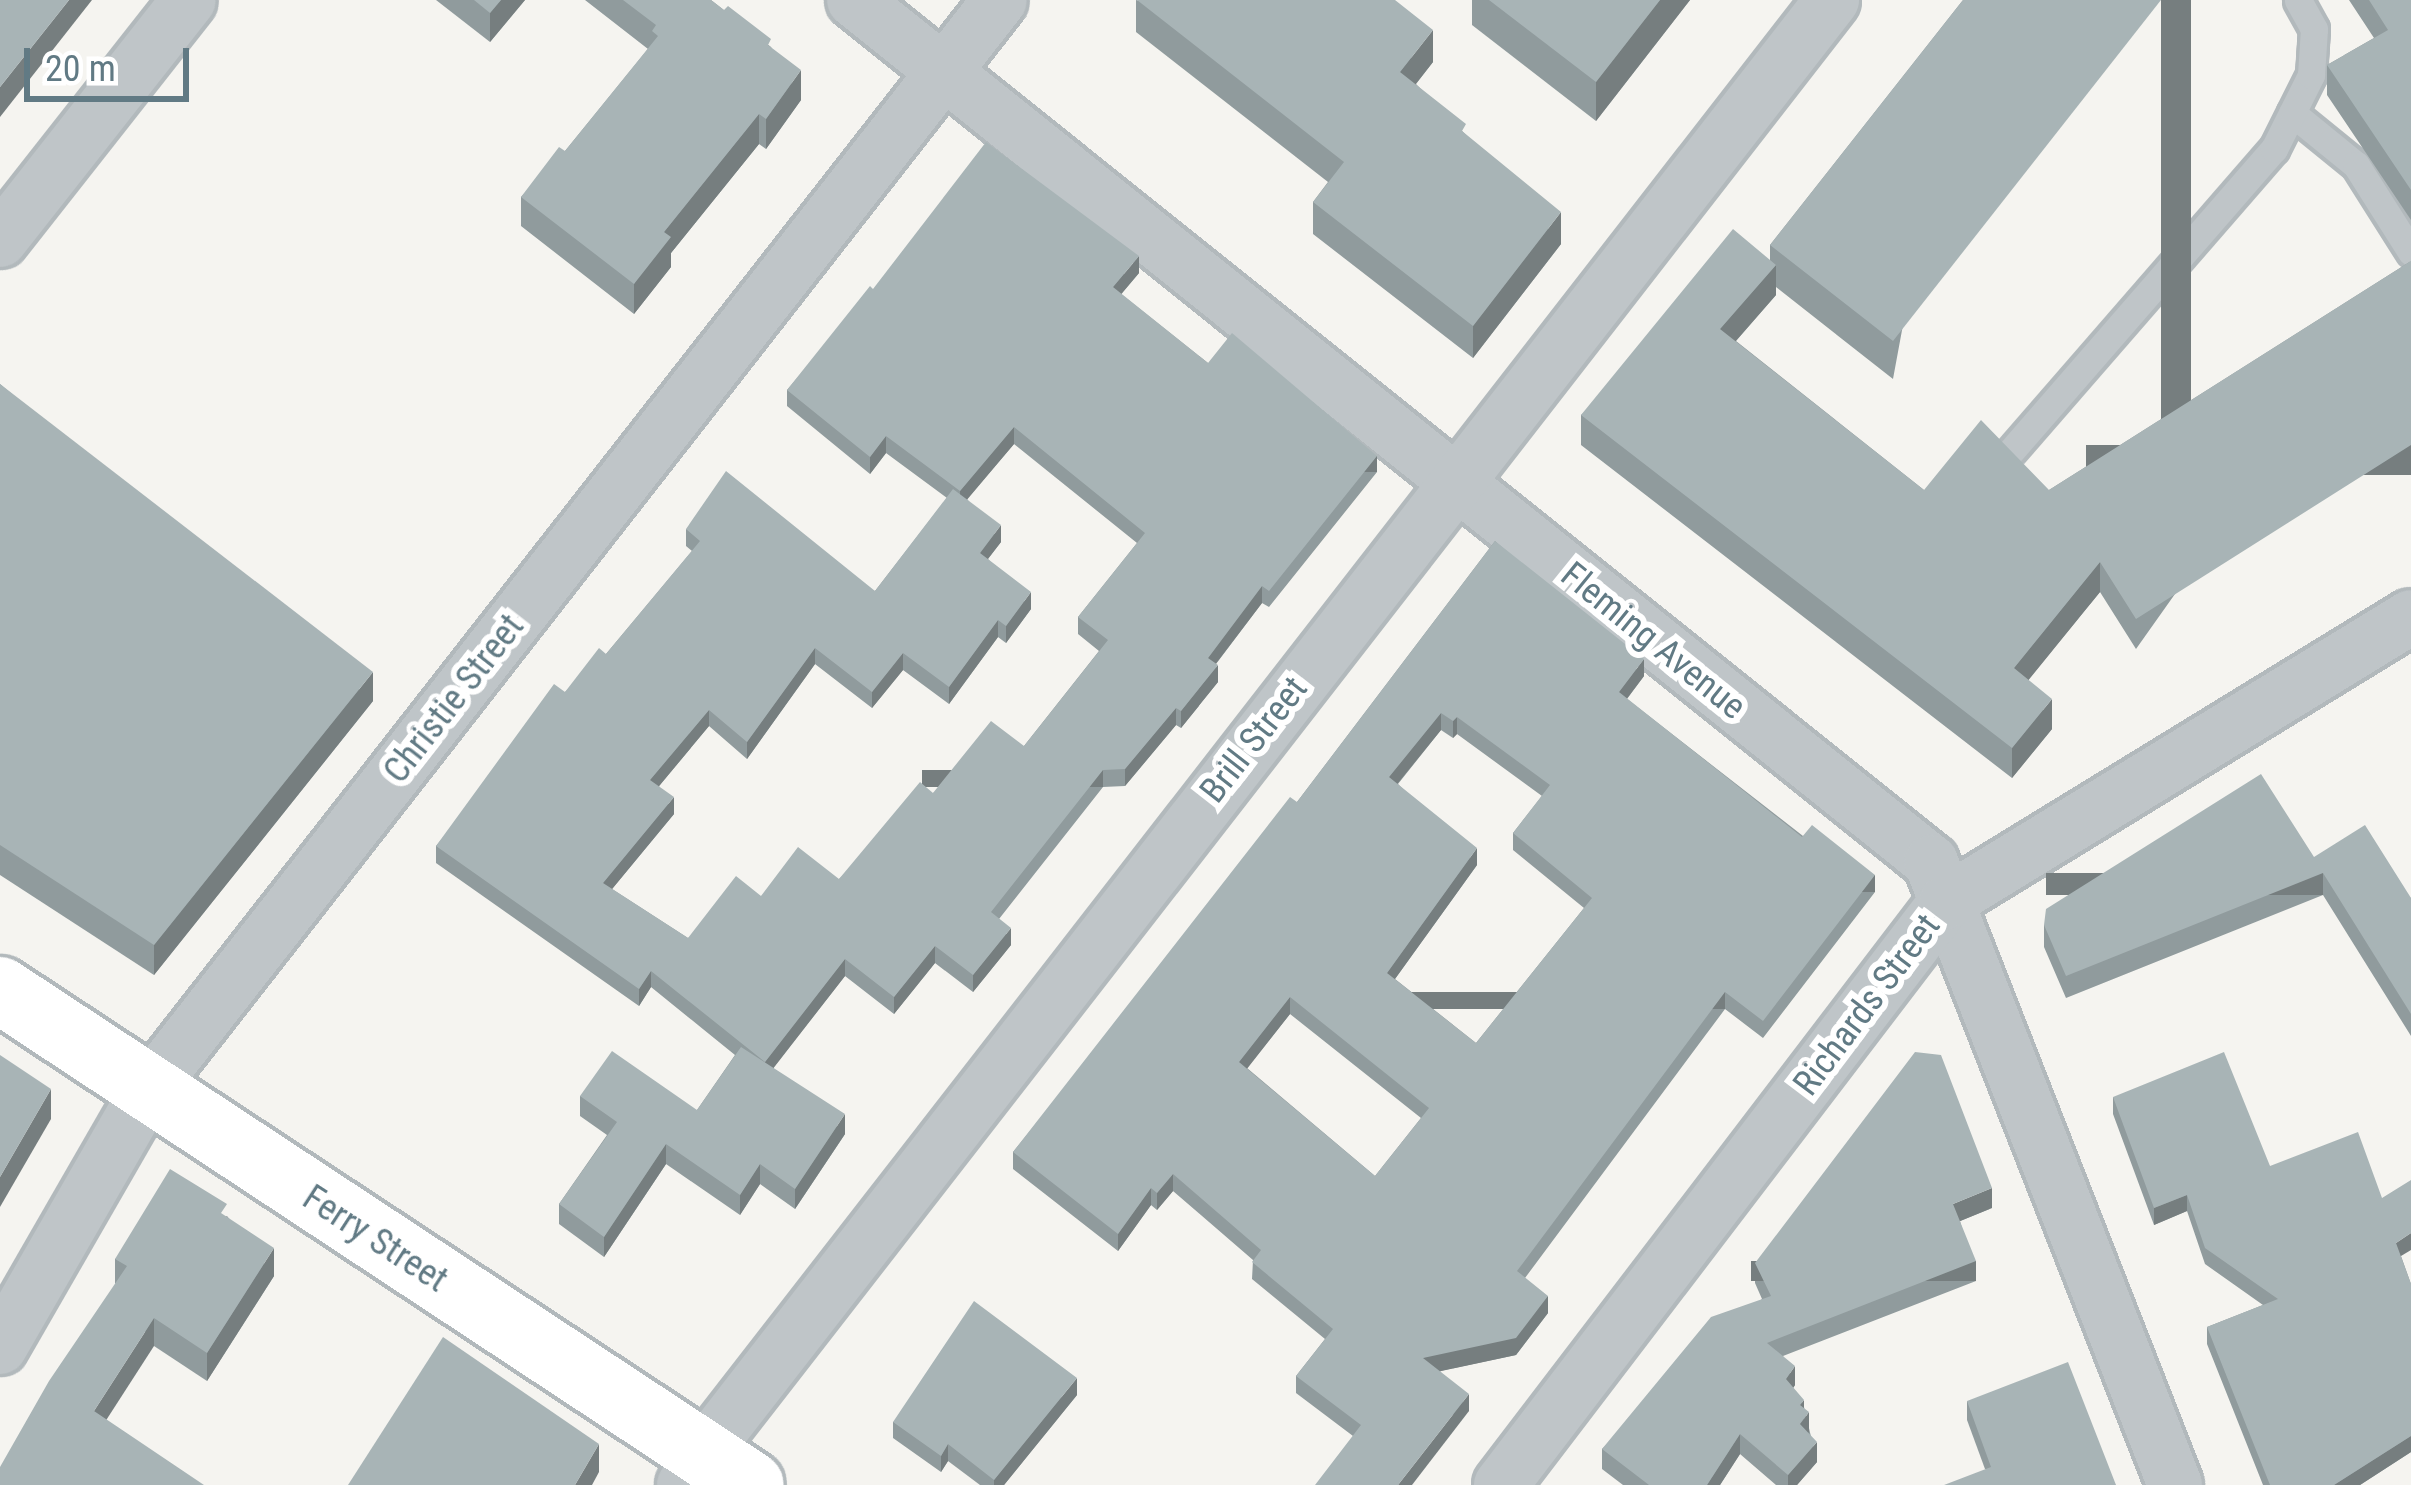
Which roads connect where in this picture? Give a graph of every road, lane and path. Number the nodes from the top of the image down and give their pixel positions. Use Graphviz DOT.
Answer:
graph roads {
  1 [pos="189,0"];
  2 [pos="854,0"];
  3 [pos="1000,0"];
  4 [pos="1832,0"];
  5 [pos="2298,0"];
  6 [pos="943,75"];
  7 [pos="2292,113"];
  8 [pos="0,240"];
  9 [pos="2411,252"];
  10 [pos="2012,449"];
  11 [pos="1453,482"];
  12 [pos="2411,617"];
  13 [pos="1946,902"];
  14 [pos="0,990"];
  15 [pos="148,1090"];
  16 [pos="0,1347"];
  17 [pos="713,1474"];
  18 [pos="1501,1485"];
  19 [pos="2175,1485"];
  1 -- 8 [label="street"];
  2 -- 6 [label="street, Fleming Avenue"];
  3 -- 6 [label="street, Christie Street"];
  4 -- 11 [label="street, Brill Street"];
  5 -- 7 [label="lane"];
  6 -- 11 [label="street, Fleming Avenue"];
  6 -- 15 [label="street, Christie Street"];
  7 -- 9 [label="lane"];
  7 -- 10 [label="lane"];
  11 -- 13 [label="street, Fleming Avenue"];
  11 -- 17 [label="street, Brill Street"];
  12 -- 13 [label="street, Richards Street"];
  13 -- 18 [label="street, Richards Street"];
  13 -- 19 [label="street, Fleming Avenue"];
  14 -- 15 [label="main road, Ferry Street"];
  15 -- 16 [label="street, Christie Street"];
  15 -- 17 [label="main road, Ferry Street"];
}
